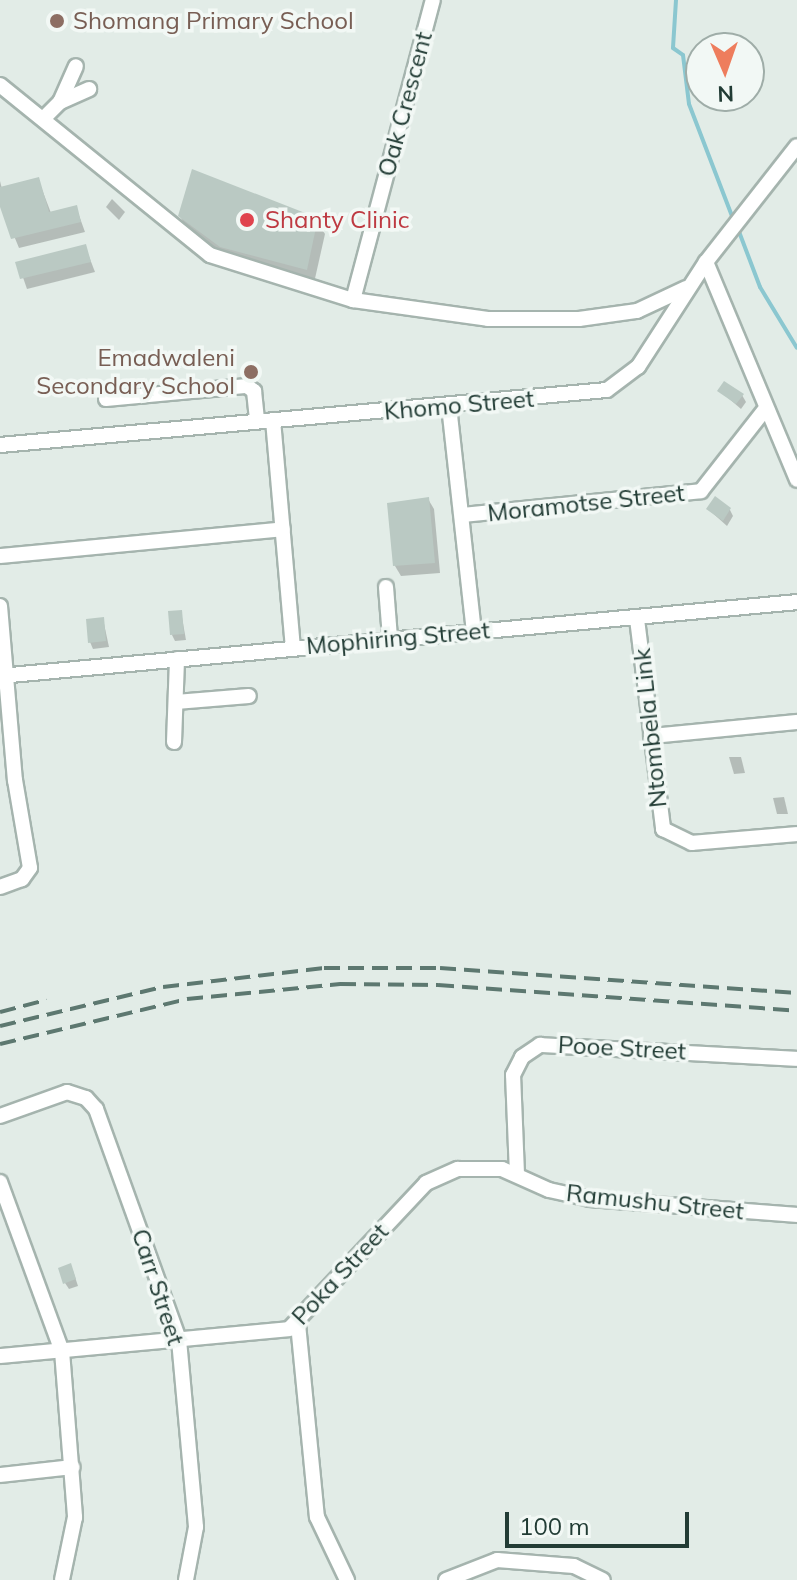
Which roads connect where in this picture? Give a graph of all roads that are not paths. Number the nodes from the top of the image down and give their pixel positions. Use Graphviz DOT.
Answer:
graph roads {
  1 [pos="432,0"];
  2 [pos="76,66"];
  3 [pos="0,85"];
  4 [pos="89,89"];
  5 [pos="60,102"];
  6 [pos="43,119"];
  7 [pos="795,154"];
  8 [pos="706,262"];
  9 [pos="690,285"];
  10 [pos="353,300"];
  11 [pos="106,399"];
  12 [pos="449,406"];
  13 [pos="766,408"];
  14 [pos="273,420"];
  15 [pos="257,421"];
  16 [pos="0,445"];
  17 [pos="797,480"];
  18 [pos="462,515"];
  19 [pos="283,529"];
  20 [pos="0,556"];
  21 [pos="386,587"];
  22 [pos="797,602"];
  23 [pos="0,606"];
  24 [pos="637,619"];
  25 [pos="474,631"];
  26 [pos="390,638"];
  27 [pos="293,647"];
  28 [pos="177,659"];
  29 [pos="3,676"];
  30 [pos="249,696"];
  31 [pos="176,702"];
  32 [pos="797,722"];
  33 [pos="651,736"];
  34 [pos="174,742"];
  35 [pos="797,834"];
  36 [pos="0,887"];
  37 [pos="797,1059"];
  38 [pos="0,1116"];
  39 [pos="517,1174"];
  40 [pos="0,1182"];
  41 [pos="426,1183"];
  42 [pos="797,1215"];
  43 [pos="15,1225"];
  44 [pos="0,1230"];
  45 [pos="298,1324"];
  46 [pos="179,1340"];
  47 [pos="62,1351"];
  48 [pos="0,1356"];
  49 [pos="73,1467"];
  50 [pos="0,1475"];
  51 [pos="475,1565"];
  52 [pos="602,1578"];
  53 [pos="62,1580"];
  54 [pos="186,1580"];
  55 [pos="347,1580"];
  56 [pos="446,1580"];
  57 [pos="482,1580"];
  1 -- 10 [label="street, Oak Crescent"];
  2 -- 5 [label="street"];
  3 -- 6 [label="street"];
  4 -- 5 [label="street"];
  5 -- 6 [label="street"];
  6 -- 10 [label="street"];
  7 -- 8 [label="street, Khomo Street"];
  8 -- 9 [label="street, Khomo Street"];
  8 -- 13 [label="street"];
  9 -- 10 [label="street"];
  9 -- 12 [label="street, Khomo Street"];
  11 -- 15 [label="street"];
  12 -- 14 [label="street, Khomo Street"];
  12 -- 18 [label="street"];
  13 -- 17 [label="street"];
  13 -- 18 [label="street, Moramotse Street"];
  14 -- 15 [label="street, Khomo Street"];
  14 -- 19 [label="street"];
  15 -- 16 [label="street, Khomo Street"];
  18 -- 25 [label="street"];
  19 -- 20 [label="street"];
  19 -- 27 [label="street"];
  21 -- 26 [label="street"];
  22 -- 24 [label="street, Mophiring Street"];
  23 -- 29 [label="street"];
  24 -- 25 [label="street, Mophiring Street"];
  24 -- 33 [label="street, Ntombela Link"];
  25 -- 26 [label="street, Mophiring Street"];
  26 -- 27 [label="street, Mophiring Street"];
  27 -- 28 [label="street, Mophiring Street"];
  28 -- 29 [label="street, Mophiring Street"];
  28 -- 31 [label="street"];
  29 -- 36 [label="street"];
  30 -- 31 [label="street"];
  31 -- 34 [label="street"];
  32 -- 33 [label="street"];
  33 -- 35 [label="street, Ntombela Link"];
  37 -- 39 [label="street, Pooe Street"];
  38 -- 46 [label="street, Carr Street"];
  39 -- 41 [label="street, Ramushu Street"];
  39 -- 42 [label="street, Ramushu Street"];
  40 -- 43 [label="street"];
  41 -- 45 [label="street, Poka Street"];
  43 -- 44 [label="street"];
  43 -- 47 [label="street"];
  45 -- 46 [label="street, Poka Street"];
  45 -- 55 [label="street"];
  46 -- 47 [label="street, Poka Street"];
  46 -- 54 [label="street, Carr Street"];
  47 -- 48 [label="street, Poka Street"];
  47 -- 49 [label="street"];
  49 -- 50 [label="street"];
  49 -- 53 [label="street"];
  51 -- 52 [label="street"];
  51 -- 56 [label="street"];
  51 -- 57 [label="street"];
}
